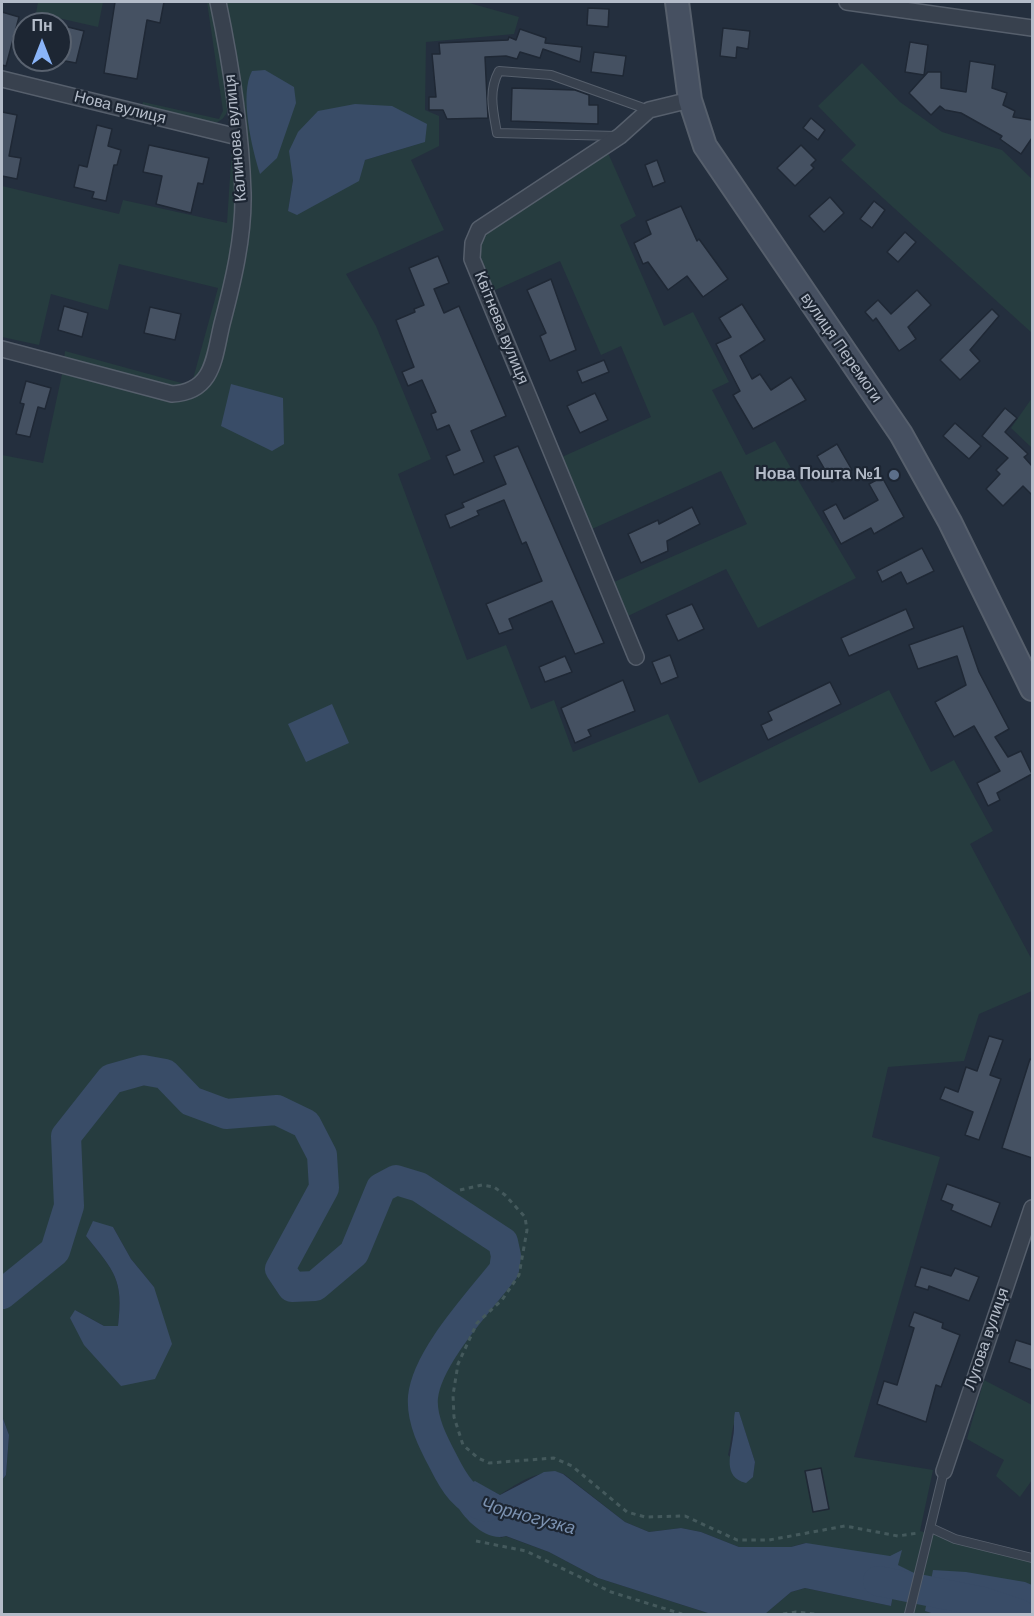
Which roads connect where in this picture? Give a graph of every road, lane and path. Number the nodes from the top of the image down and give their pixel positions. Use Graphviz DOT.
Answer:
graph roads {
  1 [pos="218,2"];
  2 [pos="678,2"];
  3 [pos="847,2"];
  4 [pos="1032,28"];
  5 [pos="2,79"];
  6 [pos="690,99"];
  7 [pos="649,111"];
  8 [pos="620,136"];
  9 [pos="238,137"];
  10 [pos="2,350"];
  11 [pos="636,657"];
  12 [pos="1032,689"];
  13 [pos="460,1190"];
  14 [pos="1032,1208"];
  15 [pos="944,1471"];
  16 [pos="930,1528"];
  17 [pos="476,1541"];
  18 [pos="1032,1558"];
  19 [pos="682,1614"];
  20 [pos="783,1614"];
  21 [pos="815,1614"];
  22 [pos="909,1614"];
  1 -- 9 [label="street, Калинова вулиця"];
  2 -- 6 [label="main road, вулиця Перемоги"];
  3 -- 4 [label="street"];
  5 -- 9 [label="street, Нова вулиця"];
  6 -- 7 [label="street, Квітнева вулиця"];
  6 -- 12 [label="main road, вулиця Перемоги"];
  7 -- 8 [label="street, Квітнева вулиця"];
  7 -- 8 [label="lane"];
  8 -- 11 [label="street, Квітнева вулиця"];
  9 -- 10 [label="street, Калинова вулиця"];
  13 -- 16 [label="path"];
  14 -- 15 [label="street, Лугова вулиця"];
  15 -- 16 [label="lane"];
  16 -- 18 [label="lane"];
  16 -- 22 [label="lane"];
  17 -- 19 [label="path"];
  20 -- 21 [label="path"];
}
